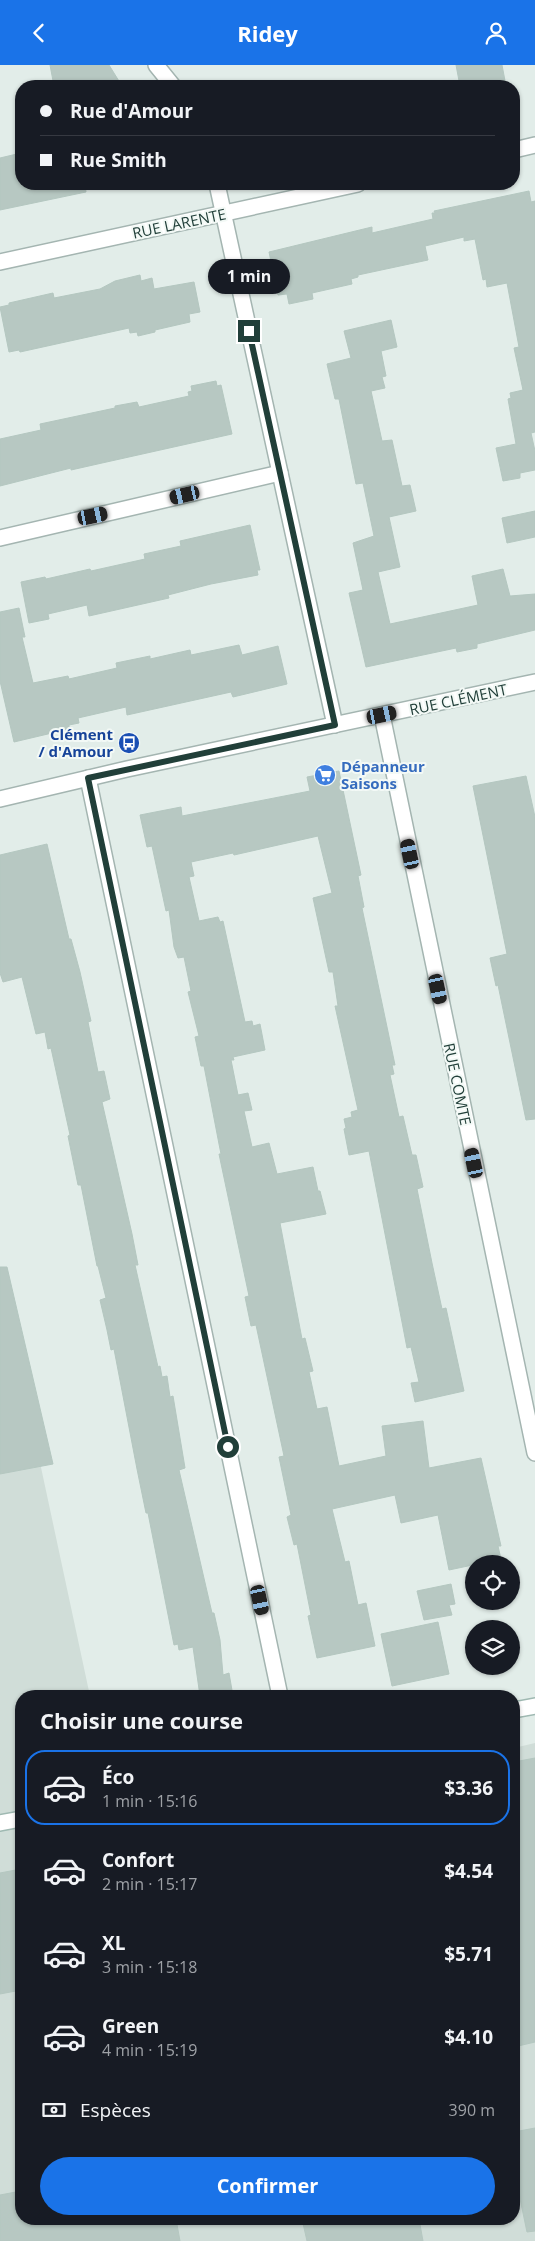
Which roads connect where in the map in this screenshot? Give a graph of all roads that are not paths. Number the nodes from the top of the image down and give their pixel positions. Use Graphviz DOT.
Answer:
graph roads {
  1 [pos="156,65"];
  2 [pos="168,80"];
  3 [pos="535,145"];
  4 [pos="520,149"];
  5 [pos="218,190"];
  6 [pos="330,190"];
  7 [pos="224,213"];
  8 [pos="0,262"];
  9 [pos="280,473"];
  10 [pos="0,538"];
  11 [pos="535,683"];
  12 [pos="382,715"];
  13 [pos="335,725"];
  14 [pos="88,778"];
  15 [pos="0,799"];
  16 [pos="535,1453"];
  17 [pos="279,1690"];
  18 [pos="535,1706"];
  19 [pos="520,1709"];
  20 [pos="15,1820"];
  21 [pos="0,1823"];
  1 -- 2 [label="street"];
  3 -- 4 [label="street"];
  5 -- 7 [label="street"];
  6 -- 7 [label="street, RUE LARENTE"];
  7 -- 8 [label="street, RUE LARENTE"];
  7 -- 9 [label="street"];
  9 -- 10 [label="street"];
  9 -- 13 [label="street"];
  11 -- 12 [label="street, RUE CLÉMENT"];
  12 -- 13 [label="street, RUE CLÉMENT"];
  12 -- 16 [label="street, RUE COMTE"];
  13 -- 14 [label="street, RUE CLÉMENT"];
  14 -- 15 [label="street, RUE CLÉMENT"];
  14 -- 17 [label="street"];
  18 -- 19 [label="street"];
  20 -- 21 [label="street"];
}
